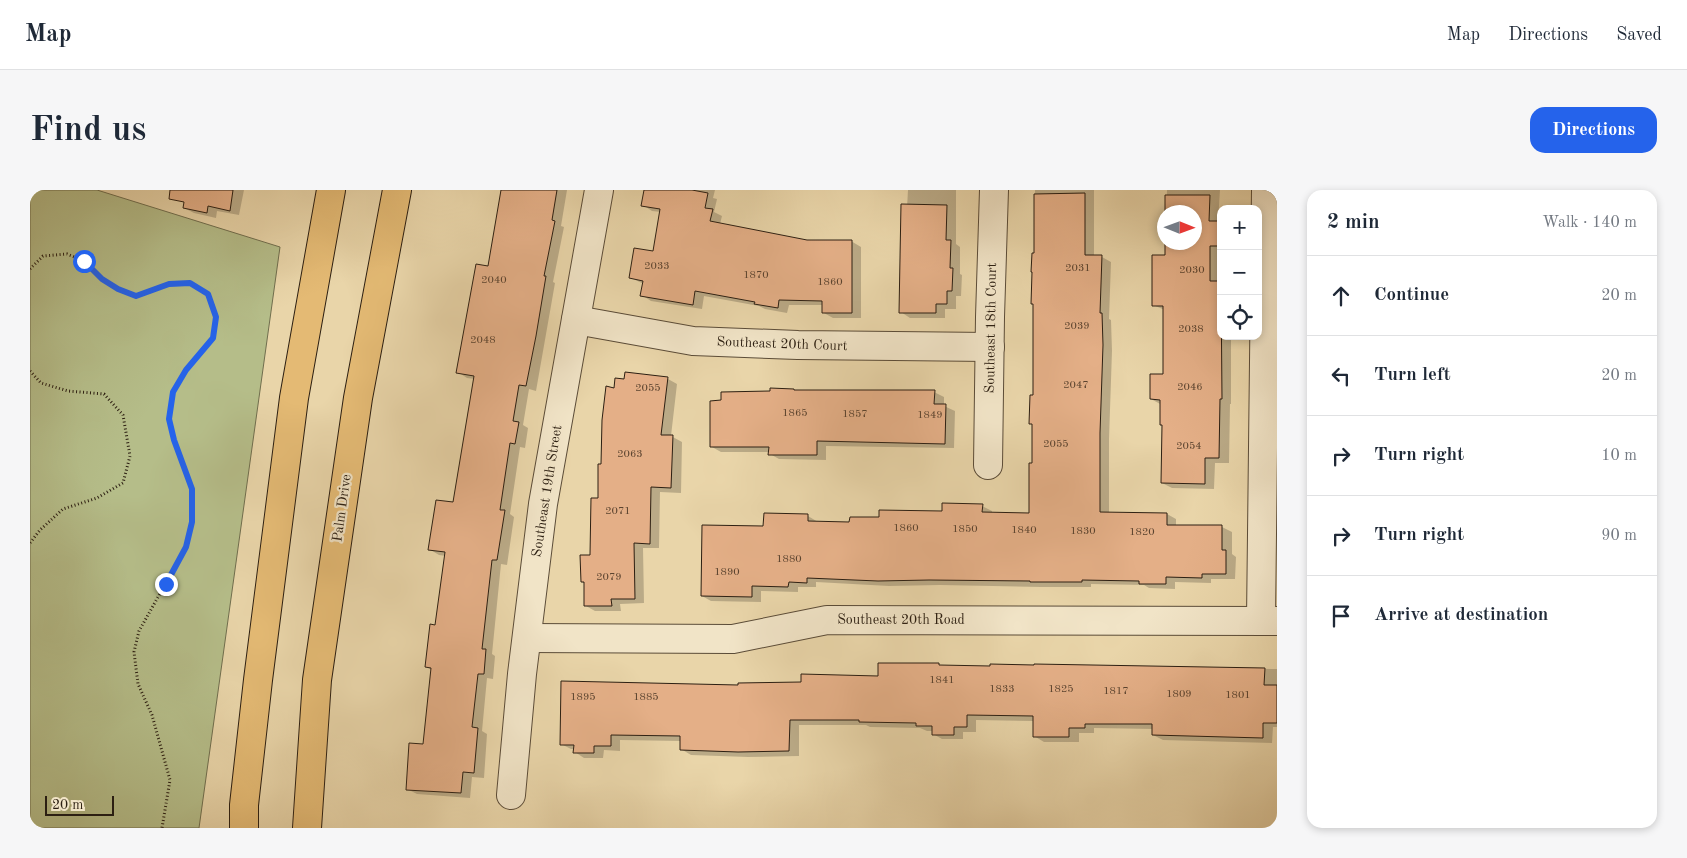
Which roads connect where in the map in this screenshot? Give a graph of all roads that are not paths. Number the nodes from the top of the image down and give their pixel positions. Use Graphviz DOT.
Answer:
graph roads {
  1 [pos="331,190"];
  2 [pos="397,190"];
  3 [pos="599,190"];
  4 [pos="994,190"];
  5 [pos="1266,190"];
  6 [pos="576,320"];
  7 [pos="990,347"];
  8 [pos="988,465"];
  9 [pos="1270,466"];
  10 [pos="1269,621"];
  11 [pos="527,638"];
  12 [pos="511,795"];
  13 [pos="244,828"];
  14 [pos="308,828"];
  1 -- 13 [label="main road"];
  2 -- 14 [label="main road, Palm Drive"];
  3 -- 6 [label="street, Southeast 19th Street"];
  4 -- 7 [label="street, Southeast 18th Court"];
  5 -- 9 [label="street"];
  6 -- 7 [label="street, Southeast 20th Court"];
  6 -- 11 [label="street, Southeast 19th Street"];
  7 -- 8 [label="street, Southeast 18th Court"];
  9 -- 10 [label="street"];
  10 -- 11 [label="street, Southeast 20th Road"];
  11 -- 12 [label="street, Southeast 19th Street"];
}
